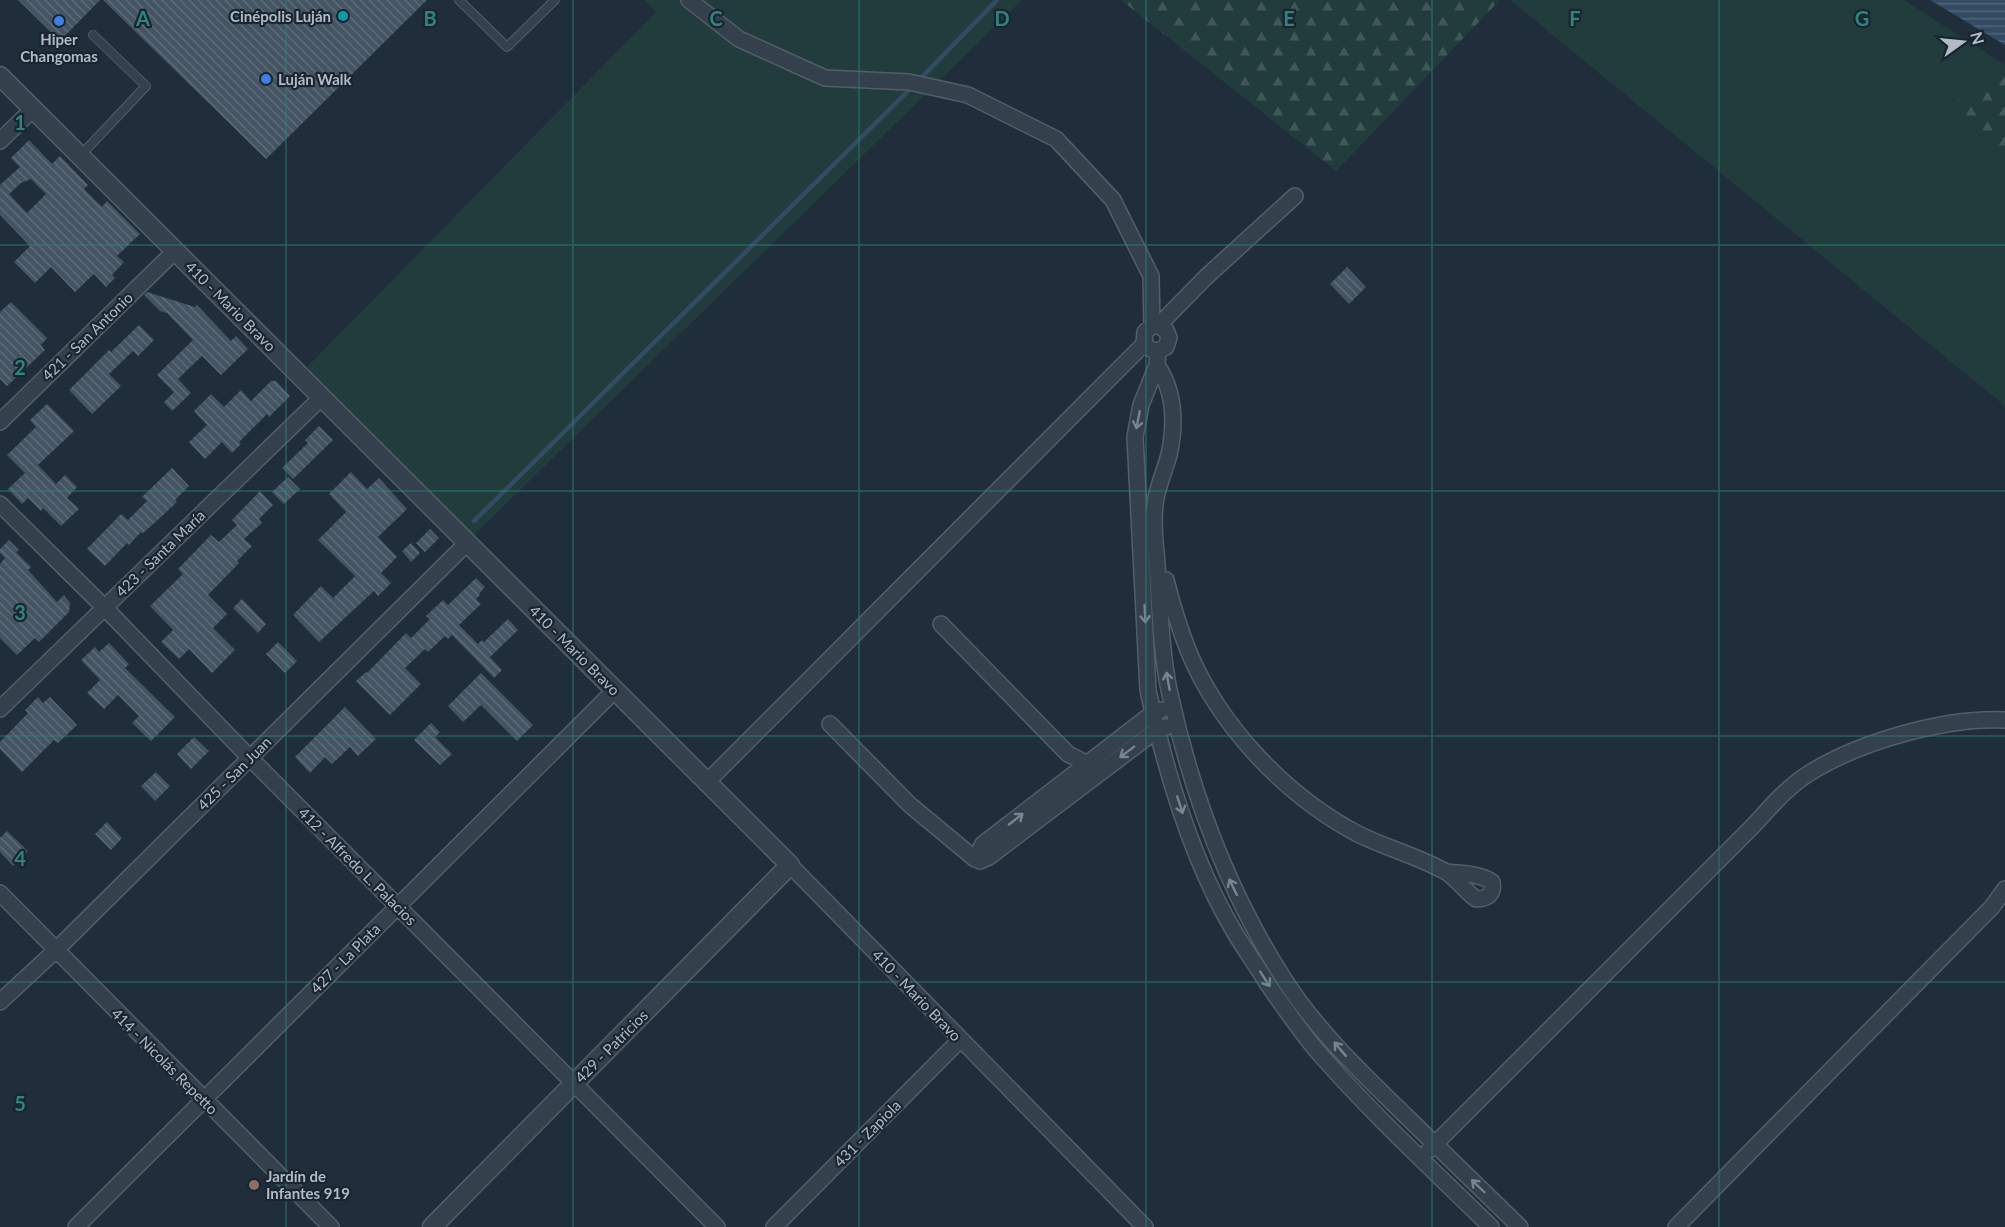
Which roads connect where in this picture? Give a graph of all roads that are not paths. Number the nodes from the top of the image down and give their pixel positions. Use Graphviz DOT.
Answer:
graph roads {
  1 [pos="459,0"];
  2 [pos="555,0"];
  3 [pos="689,0"];
  4 [pos="93,35"];
  5 [pos="0,76"];
  6 [pos="33,109"];
  7 [pos="0,141"];
  8 [pos="80,156"];
  9 [pos="1295,196"];
  10 [pos="175,251"];
  11 [pos="1155,326"];
  12 [pos="1144,344"];
  13 [pos="1158,358"];
  14 [pos="322,397"];
  15 [pos="0,422"];
  16 [pos="0,504"];
  17 [pos="1147,534"];
  18 [pos="467,543"];
  19 [pos="104,607"];
  20 [pos="941,624"];
  21 [pos="615,690"];
  22 [pos="1173,706"];
  23 [pos="0,709"];
  24 [pos="1153,713"];
  25 [pos="2005,720"];
  26 [pos="1177,723"];
  27 [pos="830,724"];
  28 [pos="1158,729"];
  29 [pos="250,758"];
  30 [pos="1092,770"];
  31 [pos="707,782"];
  32 [pos="790,864"];
  33 [pos="1446,872"];
  34 [pos="2005,889"];
  35 [pos="0,893"];
  36 [pos="398,906"];
  37 [pos="56,951"];
  38 [pos="0,1002"];
  39 [pos="960,1040"];
  40 [pos="574,1083"];
  41 [pos="204,1100"];
  42 [pos="1434,1143"];
  43 [pos="1421,1157"];
  44 [pos="1140,1225"];
  45 [pos="76,1227"];
  46 [pos="331,1227"];
  47 [pos="432,1227"];
  48 [pos="717,1227"];
  49 [pos="774,1227"];
  50 [pos="1491,1227"];
  51 [pos="1520,1227"];
  52 [pos="1676,1227"];
  1 -- 2 [label="lane"];
  3 -- 11 [label="street"];
  4 -- 8 [label="lane"];
  5 -- 6 [label="street, 410 - Mario Bravo"];
  6 -- 7 [label="street"];
  6 -- 8 [label="street, 410 - Mario Bravo"];
  8 -- 10 [label="street, 410 - Mario Bravo"];
  9 -- 11 [label="street"];
  10 -- 14 [label="street, 410 - Mario Bravo"];
  10 -- 15 [label="street, 421 - San Antonio"];
  11 -- 12 [label="street"];
  11 -- 13 [label="street"];
  12 -- 13 [label="street"];
  12 -- 31 [label="street"];
  13 -- 17 [label="street, one-way"];
  13 -- 17 [label="street"];
  14 -- 18 [label="street, 410 - Mario Bravo"];
  14 -- 19 [label="street, 423 - Santa María"];
  16 -- 19 [label="street, 412 - Alfredo L. Palacios"];
  22 -- 17 [label="street, one-way"];
  17 -- 24 [label="street, one-way"];
  17 -- 33 [label="street"];
  18 -- 21 [label="street, 410 - Mario Bravo"];
  18 -- 29 [label="street, 425 - San Juan"];
  19 -- 23 [label="street, 423 - Santa María"];
  19 -- 29 [label="street, 412 - Alfredo L. Palacios"];
  20 -- 30 [label="street"];
  21 -- 31 [label="street, 410 - Mario Bravo"];
  21 -- 36 [label="street, 427 - La Plata"];
  22 -- 24 [label="street"];
  22 -- 26 [label="street"];
  24 -- 28 [label="street"];
  24 -- 30 [label="street"];
  25 -- 42 [label="street"];
  26 -- 28 [label="street"];
  42 -- 26 [label="street, one-way"];
  27 -- 30 [label="street"];
  28 -- 30 [label="street, one-way"];
  28 -- 43 [label="street, one-way"];
  29 -- 36 [label="street, 412 - Alfredo L. Palacios"];
  29 -- 37 [label="street, 425 - San Juan"];
  31 -- 32 [label="street, 410 - Mario Bravo"];
  32 -- 39 [label="street, 410 - Mario Bravo"];
  32 -- 40 [label="street, 429 - Patricios"];
  34 -- 52 [label="street"];
  35 -- 37 [label="street, 414 - Nicolás Repetto"];
  36 -- 40 [label="street, 412 - Alfredo L. Palacios"];
  36 -- 41 [label="street, 427 - La Plata"];
  37 -- 38 [label="street, 425 - San Juan"];
  37 -- 41 [label="street, 414 - Nicolás Repetto"];
  39 -- 44 [label="street, 410 - Mario Bravo"];
  39 -- 49 [label="street, 431 - Zapiola"];
  40 -- 47 [label="street, 429 - Patricios"];
  40 -- 48 [label="street, 412 - Alfredo L. Palacios"];
  41 -- 45 [label="street, 427 - La Plata"];
  41 -- 46 [label="street, 414 - Nicolás Repetto"];
  42 -- 43 [label="street"];
  51 -- 42 [label="street, one-way"];
  43 -- 50 [label="street"];
}
